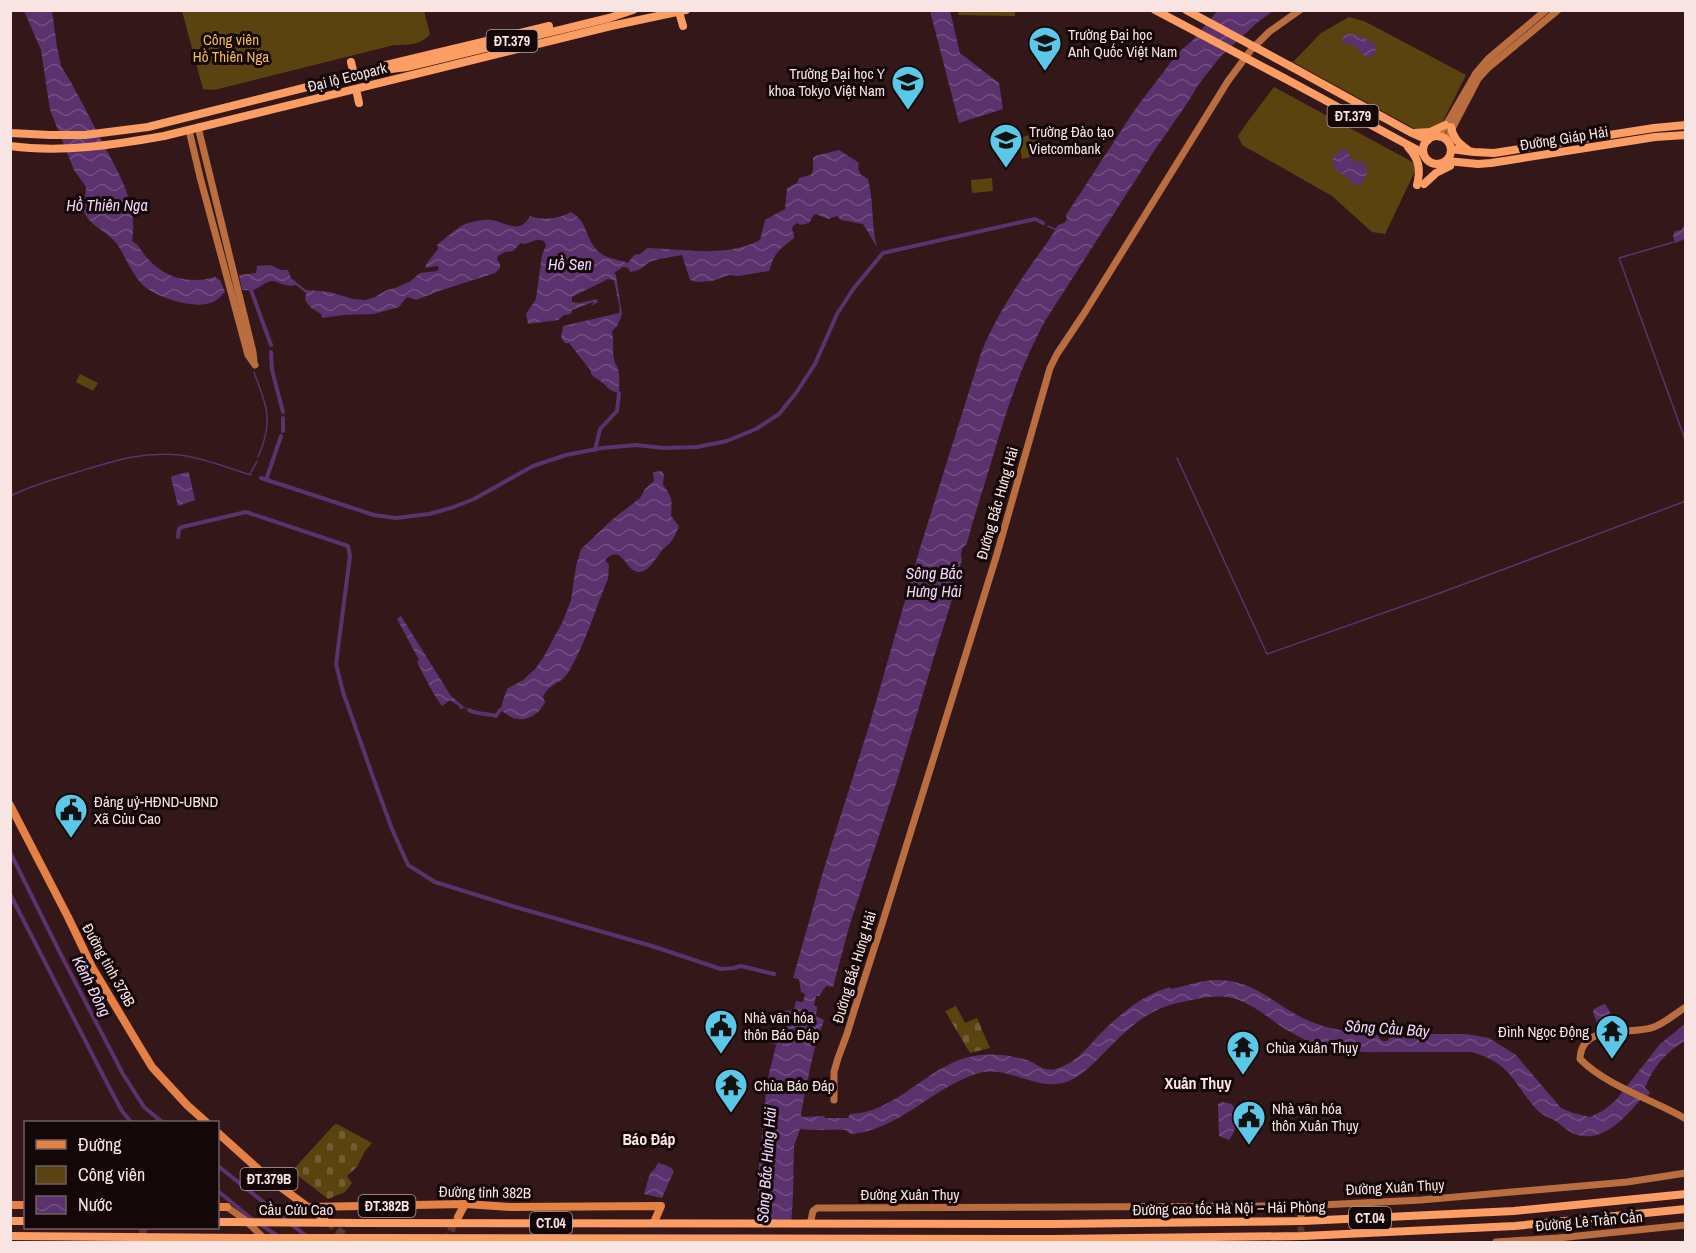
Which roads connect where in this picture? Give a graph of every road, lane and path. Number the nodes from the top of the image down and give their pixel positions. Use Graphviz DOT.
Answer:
graph roads {
  1 [pos="633,10"];
  2 [pos="1155,10"];
  3 [pos="1186,10"];
  4 [pos="1300,10"];
  5 [pos="1546,10"];
  6 [pos="1558,10"];
  7 [pos="683,11"];
  8 [pos="663,16"];
  9 [pos="612,18"];
  10 [pos="683,26"];
  11 [pos="351,62"];
  12 [pos="418,69"];
  13 [pos="367,72"];
  14 [pos="354,75"];
  15 [pos="372,85"];
  16 [pos="356,89"];
  17 [pos="359,103"];
  18 [pos="1686,125"];
  19 [pos="1448,126"];
  20 [pos="194,128"];
  21 [pos="1654,128"];
  22 [pos="1410,132"];
  23 [pos="10,133"];
  24 [pos="1686,135"];
  25 [pos="1442,138"];
  26 [pos="1655,138"];
  27 [pos="1428,140"];
  28 [pos="1406,144"];
  29 [pos="10,146"];
  30 [pos="1451,149"];
  31 [pos="1470,152"];
  32 [pos="1424,153"];
  33 [pos="1447,160"];
  34 [pos="1458,162"];
  35 [pos="10,805"];
  36 [pos="1686,1007"];
  37 [pos="834,1100"];
  38 [pos="1686,1119"];
  39 [pos="205,1121"];
  40 [pos="219,1134"];
  41 [pos="1686,1173"];
  42 [pos="1686,1189"];
  43 [pos="1686,1194"];
  44 [pos="465,1204"];
  45 [pos="1301,1206"];
  46 [pos="219,1207"];
  47 [pos="227,1207"];
  48 [pos="309,1207"];
  49 [pos="1686,1210"];
  50 [pos="1301,1216"];
  51 [pos="458,1217"];
  52 [pos="324,1219"];
  53 [pos="655,1220"];
  54 [pos="219,1222"];
  55 [pos="809,1222"];
  56 [pos="1054,1224"];
  57 [pos="1686,1225"];
  58 [pos="10,1238"];
  59 [pos="810,1241"];
  60 [pos="268,1242"];
  61 [pos="1496,1242"];
  1 -- 9 [label="highway, Đại lộ Ecopark / ĐT.379"];
  2 -- 28 [label="highway, ĐT.379, bridge"];
  3 -- 22 [label="highway, ĐT.379, bridge"];
  4 -- 37 [label="street, Đường Bắc Hưng Hải"];
  5 -- 19 [label="street"];
  6 -- 19 [label="street"];
  7 -- 8 [label="highway, Đại lộ Ecopark / ĐT.379"];
  7 -- 10 [label="highway"];
  8 -- 9 [label="highway, Đại lộ Ecopark / ĐT.379"];
  8 -- 15 [label="highway"];
  9 -- 12 [label="highway, Đại lộ Ecopark / ĐT.379"];
  9 -- 13 [label="highway"];
  11 -- 14 [label="highway"];
  12 -- 13 [label="highway, Đại lộ Ecopark / ĐT.379"];
  12 -- 15 [label="highway, Đại lộ Ecopark / ĐT.379"];
  13 -- 14 [label="highway, Đại lộ Ecopark / ĐT.379"];
  14 -- 23 [label="highway, Đại lộ Ecopark / ĐT.379"];
  15 -- 16 [label="highway, Đại lộ Ecopark / ĐT.379"];
  16 -- 17 [label="highway"];
  16 -- 20 [label="highway, Đại lộ Ecopark / ĐT.379"];
  18 -- 21 [label="highway, Đường Giáp Hải"];
  19 -- 22 [label="highway"];
  19 -- 25 [label="street"];
  19 -- 31 [label="highway"];
  20 -- 20 [label="street"];
  20 -- 29 [label="highway, Đại lộ Ecopark / ĐT.379"];
  21 -- 26 [label="highway"];
  21 -- 31 [label="highway, Đường Giáp Hải"];
  22 -- 27 [label="highway, ĐT.379"];
  24 -- 26 [label="highway, Đường Giáp Hải"];
  25 -- 27 [label="highway"];
  25 -- 30 [label="highway"];
  26 -- 34 [label="highway, Đường Giáp Hải"];
  27 -- 32 [label="highway"];
  28 -- 32 [label="highway, ĐT.379"];
  28 -- 34 [label="highway"];
  30 -- 31 [label="highway, Đường Giáp Hải"];
  30 -- 33 [label="highway"];
  32 -- 33 [label="highway"];
  33 -- 34 [label="highway, Đường Giáp Hải"];
  35 -- 39 [label="main road, Đường tỉnh 379B"];
  36 -- 38 [label="street"];
  40 -- 48 [label="main road, ĐT.379B"];
  41 -- 45 [label="street, Đường Xuân Thụy"];
  42 -- 56 [label="highway"];
  43 -- 56 [label="highway, Đường cao tốc Hà Nội – Hải Phòng / CT.04"];
  44 -- 48 [label="main road, Đường tỉnh 382B / ĐT.382B"];
  44 -- 51 [label="main road"];
  44 -- 53 [label="main road, Đường tỉnh 382B / ĐT.382B"];
  45 -- 50 [label="street"];
  45 -- 55 [label="street, Đường Xuân Thụy"];
  46 -- 47 [label="main road"];
  47 -- 60 [label="street"];
  48 -- 52 [label="main road, ĐT.379B"];
  49 -- 59 [label="highway, Đường cao tốc Hà Nội – Hải Phòng / CT.04"];
  54 -- 55 [label="highway, Cầu Cửu Cao / CT.04, bridge"];
  55 -- 56 [label="highway, Đường cao tốc Hà Nội – Hải Phòng / CT.04"];
  57 -- 61 [label="street, Đường Lê Trần Cẩn"];
  58 -- 59 [label="highway, Cầu Cửu Cao / CT.04, bridge"];
}
